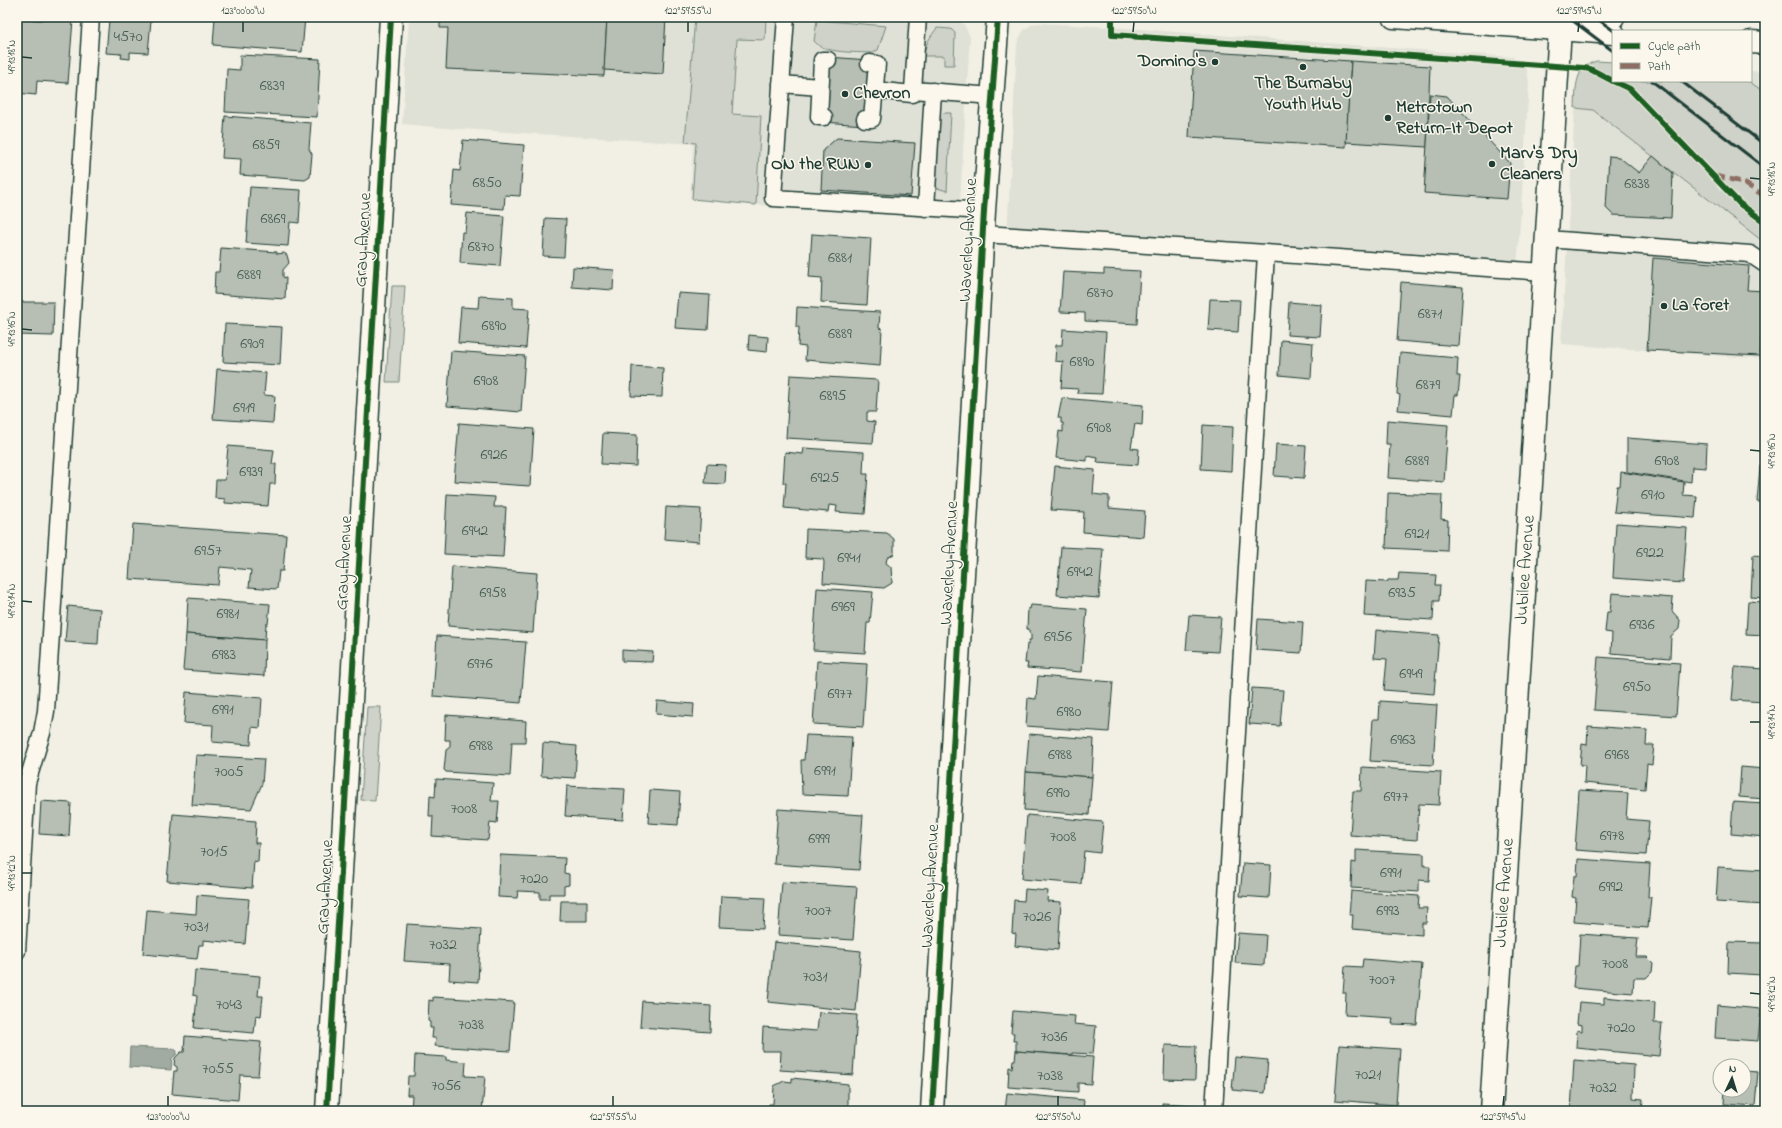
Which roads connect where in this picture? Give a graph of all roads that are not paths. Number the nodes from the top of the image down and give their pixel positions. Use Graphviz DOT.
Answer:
graph roads {
  1 [pos="91,17"];
  2 [pos="391,17"];
  3 [pos="786,17"];
  4 [pos="918,17"];
  5 [pos="998,17"];
  6 [pos="1394,17"];
  7 [pos="1609,27"];
  8 [pos="1560,29"];
  9 [pos="1752,42"];
  10 [pos="1765,44"];
  11 [pos="828,60"];
  12 [pos="869,63"];
  13 [pos="781,84"];
  14 [pos="823,87"];
  15 [pos="871,90"];
  16 [pos="913,90"];
  17 [pos="933,91"];
  18 [pos="993,96"];
  19 [pos="824,117"];
  20 [pos="865,119"];
  21 [pos="926,208"];
  22 [pos="984,212"];
  23 [pos="984,234"];
  24 [pos="1547,239"];
  25 [pos="1266,254"];
  26 [pos="1765,264"];
  27 [pos="1545,272"];
  28 [pos="17,951"];
  29 [pos="327,1111"];
  30 [pos="932,1111"];
  31 [pos="1214,1111"];
  32 [pos="1491,1111"];
  1 -- 28 [label="lane"];
  2 -- 29 [label="street, Gray Avenue"];
  3 -- 13 [label="lane"];
  4 -- 16 [label="lane"];
  5 -- 18 [label="street, Waverley Avenue"];
  6 -- 8 [label="street"];
  7 -- 8 [label="street"];
  8 -- 24 [label="street, Jubilee Avenue"];
  9 -- 10 [label="street"];
  11 -- 14 [label="lane"];
  12 -- 15 [label="lane"];
  13 -- 14 [label="lane"];
  13 -- 21 [label="lane"];
  14 -- 19 [label="lane"];
  15 -- 16 [label="lane"];
  15 -- 20 [label="lane"];
  16 -- 17 [label="lane"];
  17 -- 18 [label="lane"];
  17 -- 21 [label="lane"];
  18 -- 22 [label="street, Waverley Avenue"];
  21 -- 22 [label="lane"];
  22 -- 23 [label="street, Waverley Avenue"];
  23 -- 25 [label="lane"];
  23 -- 30 [label="street, Waverley Avenue"];
  24 -- 26 [label="lane"];
  24 -- 27 [label="street, Jubilee Avenue"];
  25 -- 27 [label="lane"];
  25 -- 31 [label="lane"];
  27 -- 32 [label="street, Jubilee Avenue"];
}
